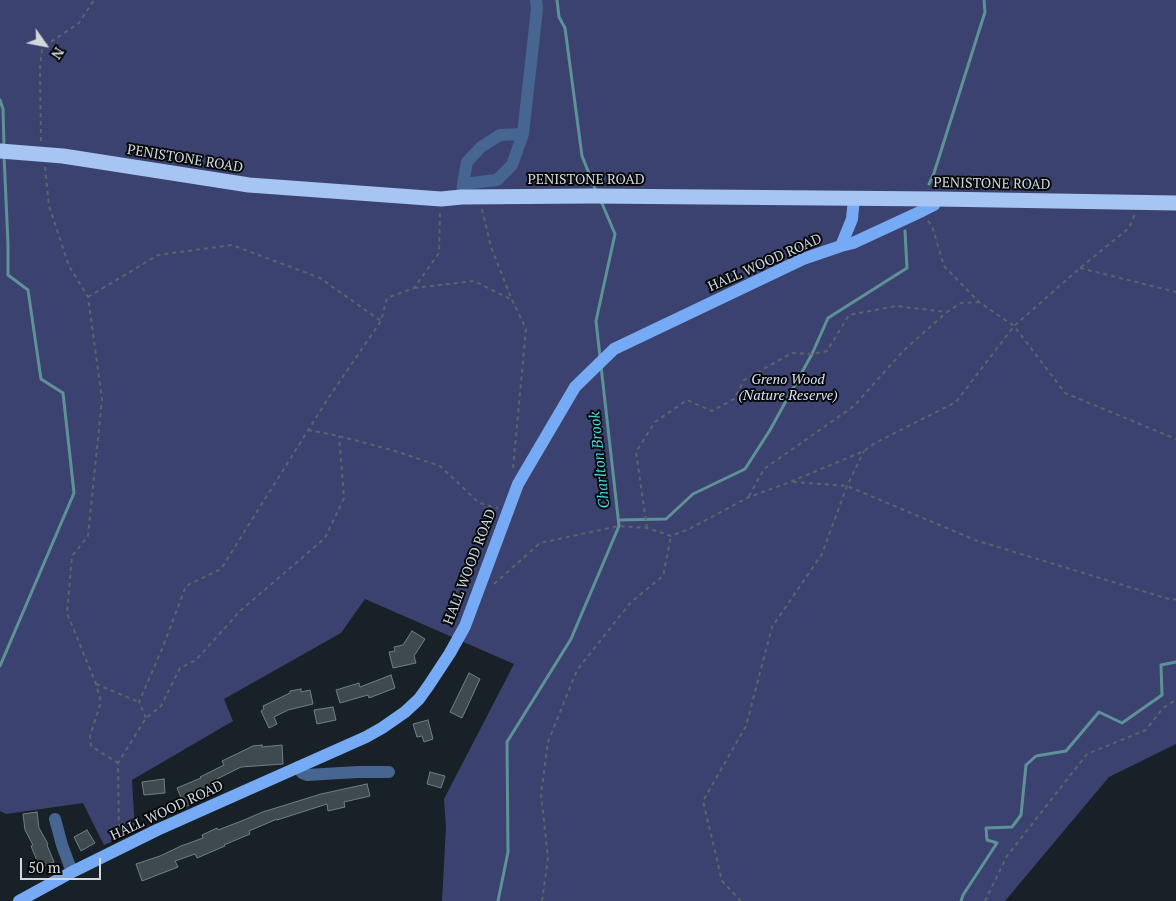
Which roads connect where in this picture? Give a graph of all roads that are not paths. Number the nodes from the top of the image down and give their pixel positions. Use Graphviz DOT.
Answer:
graph roads {
  1 [pos="536,0"];
  2 [pos="523,134"];
  3 [pos="0,151"];
  4 [pos="462,191"];
  5 [pos="854,198"];
  6 [pos="937,199"];
  7 [pos="1176,203"];
  8 [pos="841,246"];
  9 [pos="298,767"];
  10 [pos="389,772"];
  11 [pos="55,819"];
  12 [pos="72,872"];
  13 [pos="20,901"];
  1 -- 2 [label="street"];
  2 -- 4 [label="street"];
  2 -- 4 [label="street"];
  3 -- 4 [label="highway, PENISTONE ROAD"];
  4 -- 5 [label="highway, PENISTONE ROAD"];
  5 -- 6 [label="highway, PENISTONE ROAD"];
  5 -- 8 [label="main road, HALL WOOD ROAD"];
  6 -- 7 [label="highway, PENISTONE ROAD"];
  6 -- 8 [label="main road"];
  8 -- 9 [label="main road, HALL WOOD ROAD"];
  9 -- 10 [label="street"];
  9 -- 12 [label="main road, HALL WOOD ROAD"];
  11 -- 12 [label="street"];
  12 -- 13 [label="main road, HALL WOOD ROAD"];
}
